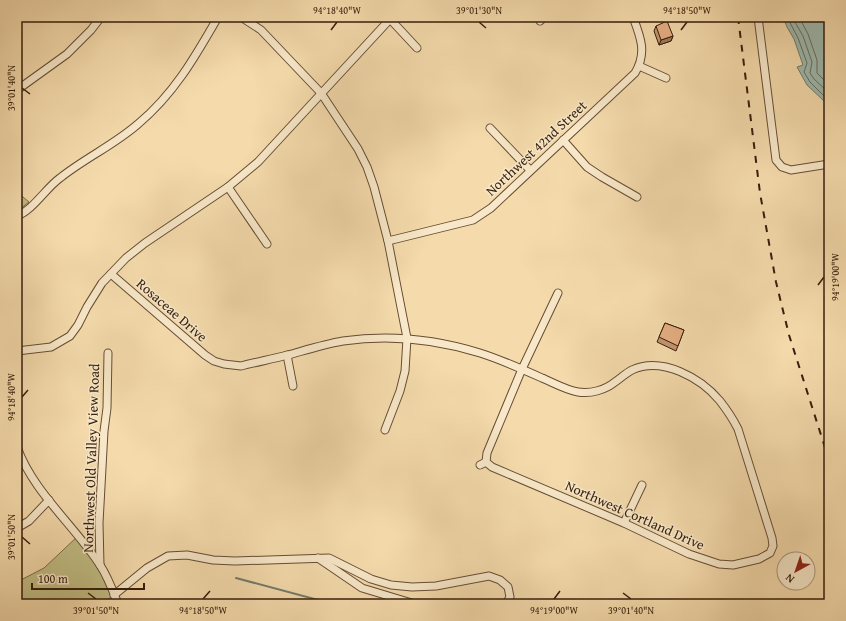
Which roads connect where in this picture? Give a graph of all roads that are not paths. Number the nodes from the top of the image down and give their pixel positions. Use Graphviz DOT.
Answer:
graph roads {
  1 [pos="101,17"];
  2 [pos="218,17"];
  3 [pos="241,17"];
  4 [pos="633,17"];
  5 [pos="758,17"];
  6 [pos="391,18"];
  7 [pos="417,48"];
  8 [pos="639,66"];
  9 [pos="666,78"];
  10 [pos="17,90"];
  11 [pos="321,93"];
  12 [pos="490,128"];
  13 [pos="563,140"];
  14 [pos="829,164"];
  15 [pos="530,170"];
  16 [pos="228,187"];
  17 [pos="637,197"];
  18 [pos="17,216"];
  19 [pos="388,241"];
  20 [pos="267,244"];
  21 [pos="111,274"];
  22 [pos="558,292"];
  23 [pos="407,338"];
  24 [pos="17,351"];
  25 [pos="108,353"];
  26 [pos="287,355"];
  27 [pos="218,363"];
  28 [pos="522,369"];
  29 [pos="293,386"];
  30 [pos="385,430"];
  31 [pos="17,447"];
  32 [pos="642,485"];
  33 [pos="49,500"];
  34 [pos="624,524"];
  35 [pos="17,528"];
  36 [pos="318,558"];
  37 [pos="100,565"];
  38 [pos="114,594"];
  39 [pos="118,604"];
  40 [pos="415,604"];
  41 [pos="506,604"];
  1 -- 10 [label="street"];
  2 -- 18 [label="street"];
  3 -- 11 [label="street"];
  4 -- 8 [label="street"];
  5 -- 14 [label="street"];
  6 -- 7 [label="street"];
  6 -- 11 [label="street"];
  8 -- 9 [label="street"];
  8 -- 13 [label="street, Northwest 42nd Street"];
  11 -- 16 [label="street"];
  11 -- 19 [label="street"];
  12 -- 15 [label="street"];
  13 -- 15 [label="street, Northwest 42nd Street"];
  13 -- 17 [label="street"];
  15 -- 19 [label="street, Northwest 42nd Street"];
  16 -- 20 [label="street"];
  16 -- 21 [label="street"];
  19 -- 23 [label="street"];
  21 -- 24 [label="street"];
  21 -- 27 [label="street, Rosaceae Drive"];
  22 -- 28 [label="street, Northwest Cortland Drive"];
  23 -- 26 [label="street, Northwest Cortland Drive"];
  23 -- 28 [label="street, Northwest Cortland Drive"];
  23 -- 30 [label="street"];
  25 -- 37 [label="street, Northwest Old Valley View Road"];
  26 -- 27 [label="street, Northwest Cortland Drive"];
  26 -- 29 [label="street"];
  28 -- 34 [label="street, Northwest Cortland Drive"];
  28 -- 34 [label="street, Northwest Cortland Drive"];
  31 -- 33 [label="street"];
  32 -- 34 [label="street"];
  33 -- 35 [label="street"];
  33 -- 37 [label="street"];
  36 -- 38 [label="street"];
  36 -- 40 [label="street"];
  36 -- 41 [label="street"];
  37 -- 38 [label="street"];
  38 -- 39 [label="street"];
}
